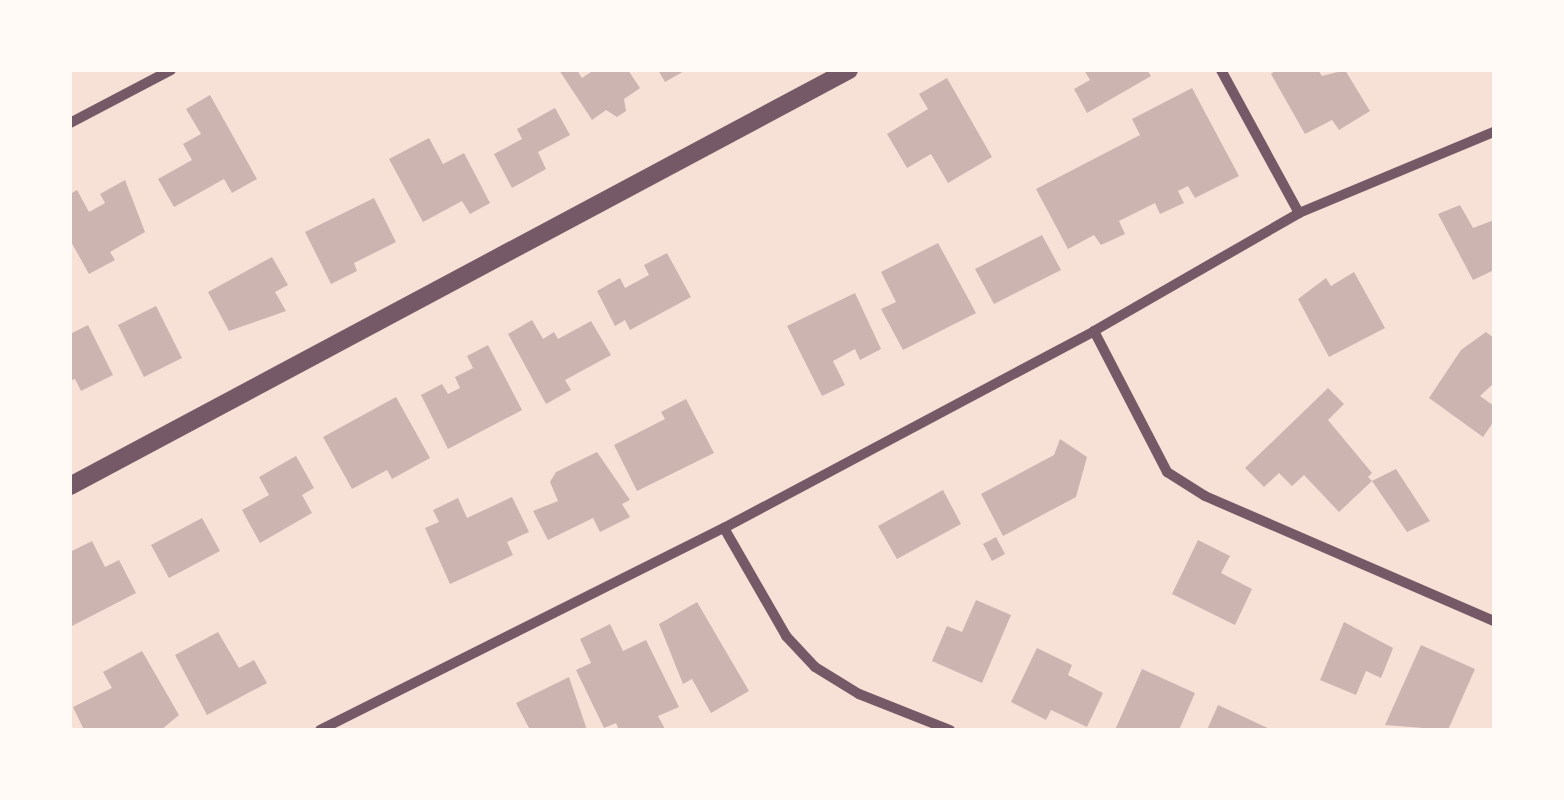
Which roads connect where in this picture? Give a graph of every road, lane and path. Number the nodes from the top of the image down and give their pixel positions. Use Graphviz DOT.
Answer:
graph roads {
  1 [pos="170,70"];
  2 [pos="850,70"];
  3 [pos="1221,70"];
  4 [pos="70,122"];
  5 [pos="1494,132"];
  6 [pos="1299,213"];
  7 [pos="1094,331"];
  8 [pos="70,486"];
  9 [pos="724,528"];
  10 [pos="1494,622"];
  11 [pos="348,716"];
  12 [pos="320,730"];
  13 [pos="356,730"];
  14 [pos="950,730"];
  1 -- 4 [label="street"];
  2 -- 8 [label="street"];
  3 -- 6 [label="street"];
  5 -- 6 [label="street"];
  6 -- 7 [label="street"];
  7 -- 9 [label="street"];
  7 -- 10 [label="street"];
  9 -- 11 [label="street"];
  9 -- 14 [label="street"];
  11 -- 12 [label="street"];
  11 -- 13 [label="street"];
}
